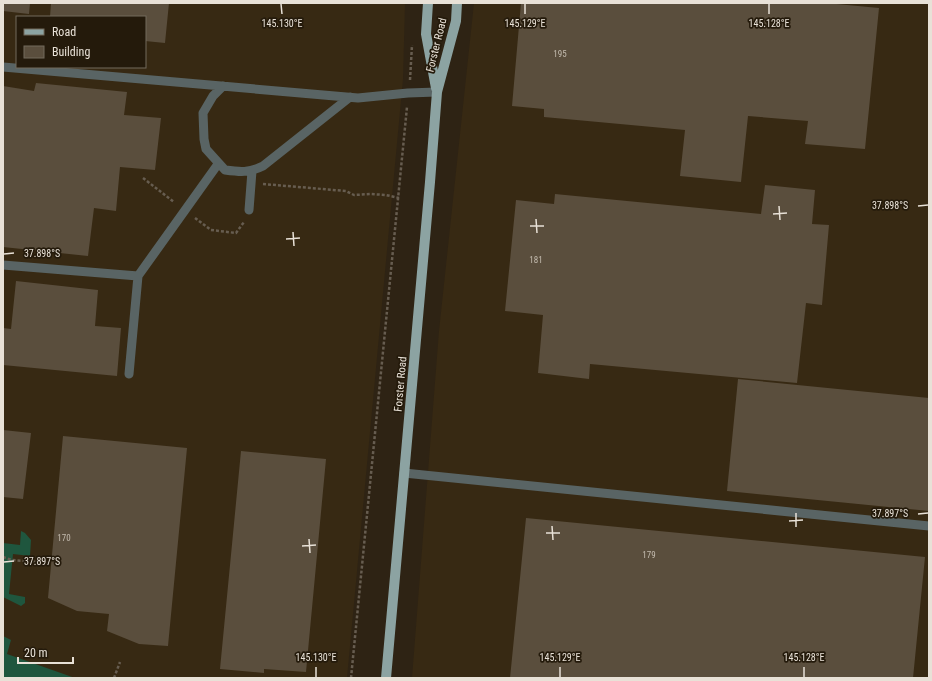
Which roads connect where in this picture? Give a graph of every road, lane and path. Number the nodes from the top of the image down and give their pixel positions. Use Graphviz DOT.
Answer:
graph roads {
  1 [pos="428,3"];
  2 [pos="457,3"];
  3 [pos="413,39"];
  4 [pos="3,67"];
  5 [pos="223,86"];
  6 [pos="437,92"];
  7 [pos="408,93"];
  8 [pos="350,97"];
  9 [pos="218,164"];
  10 [pos="252,171"];
  11 [pos="249,210"];
  12 [pos="3,265"];
  13 [pos="138,276"];
  14 [pos="129,374"];
  15 [pos="404,473"];
  16 [pos="929,526"];
  17 [pos="3,557"];
  18 [pos="40,562"];
  19 [pos="120,662"];
  20 [pos="114,678"];
  21 [pos="351,678"];
  22 [pos="386,678"];
  1 -- 6 [label="main road, Forster Road"];
  2 -- 6 [label="main road, Forster Road"];
  3 -- 7 [label="path"];
  4 -- 5 [label="lane"];
  5 -- 8 [label="lane"];
  5 -- 9 [label="lane"];
  6 -- 7 [label="lane"];
  6 -- 15 [label="main road, Forster Road"];
  7 -- 8 [label="lane"];
  7 -- 21 [label="path"];
  8 -- 10 [label="lane"];
  9 -- 10 [label="lane"];
  9 -- 13 [label="lane"];
  10 -- 11 [label="lane"];
  12 -- 13 [label="lane"];
  13 -- 14 [label="lane"];
  15 -- 16 [label="lane"];
  15 -- 22 [label="main road, Forster Road"];
  17 -- 18 [label="path"];
  19 -- 20 [label="path"];
}
